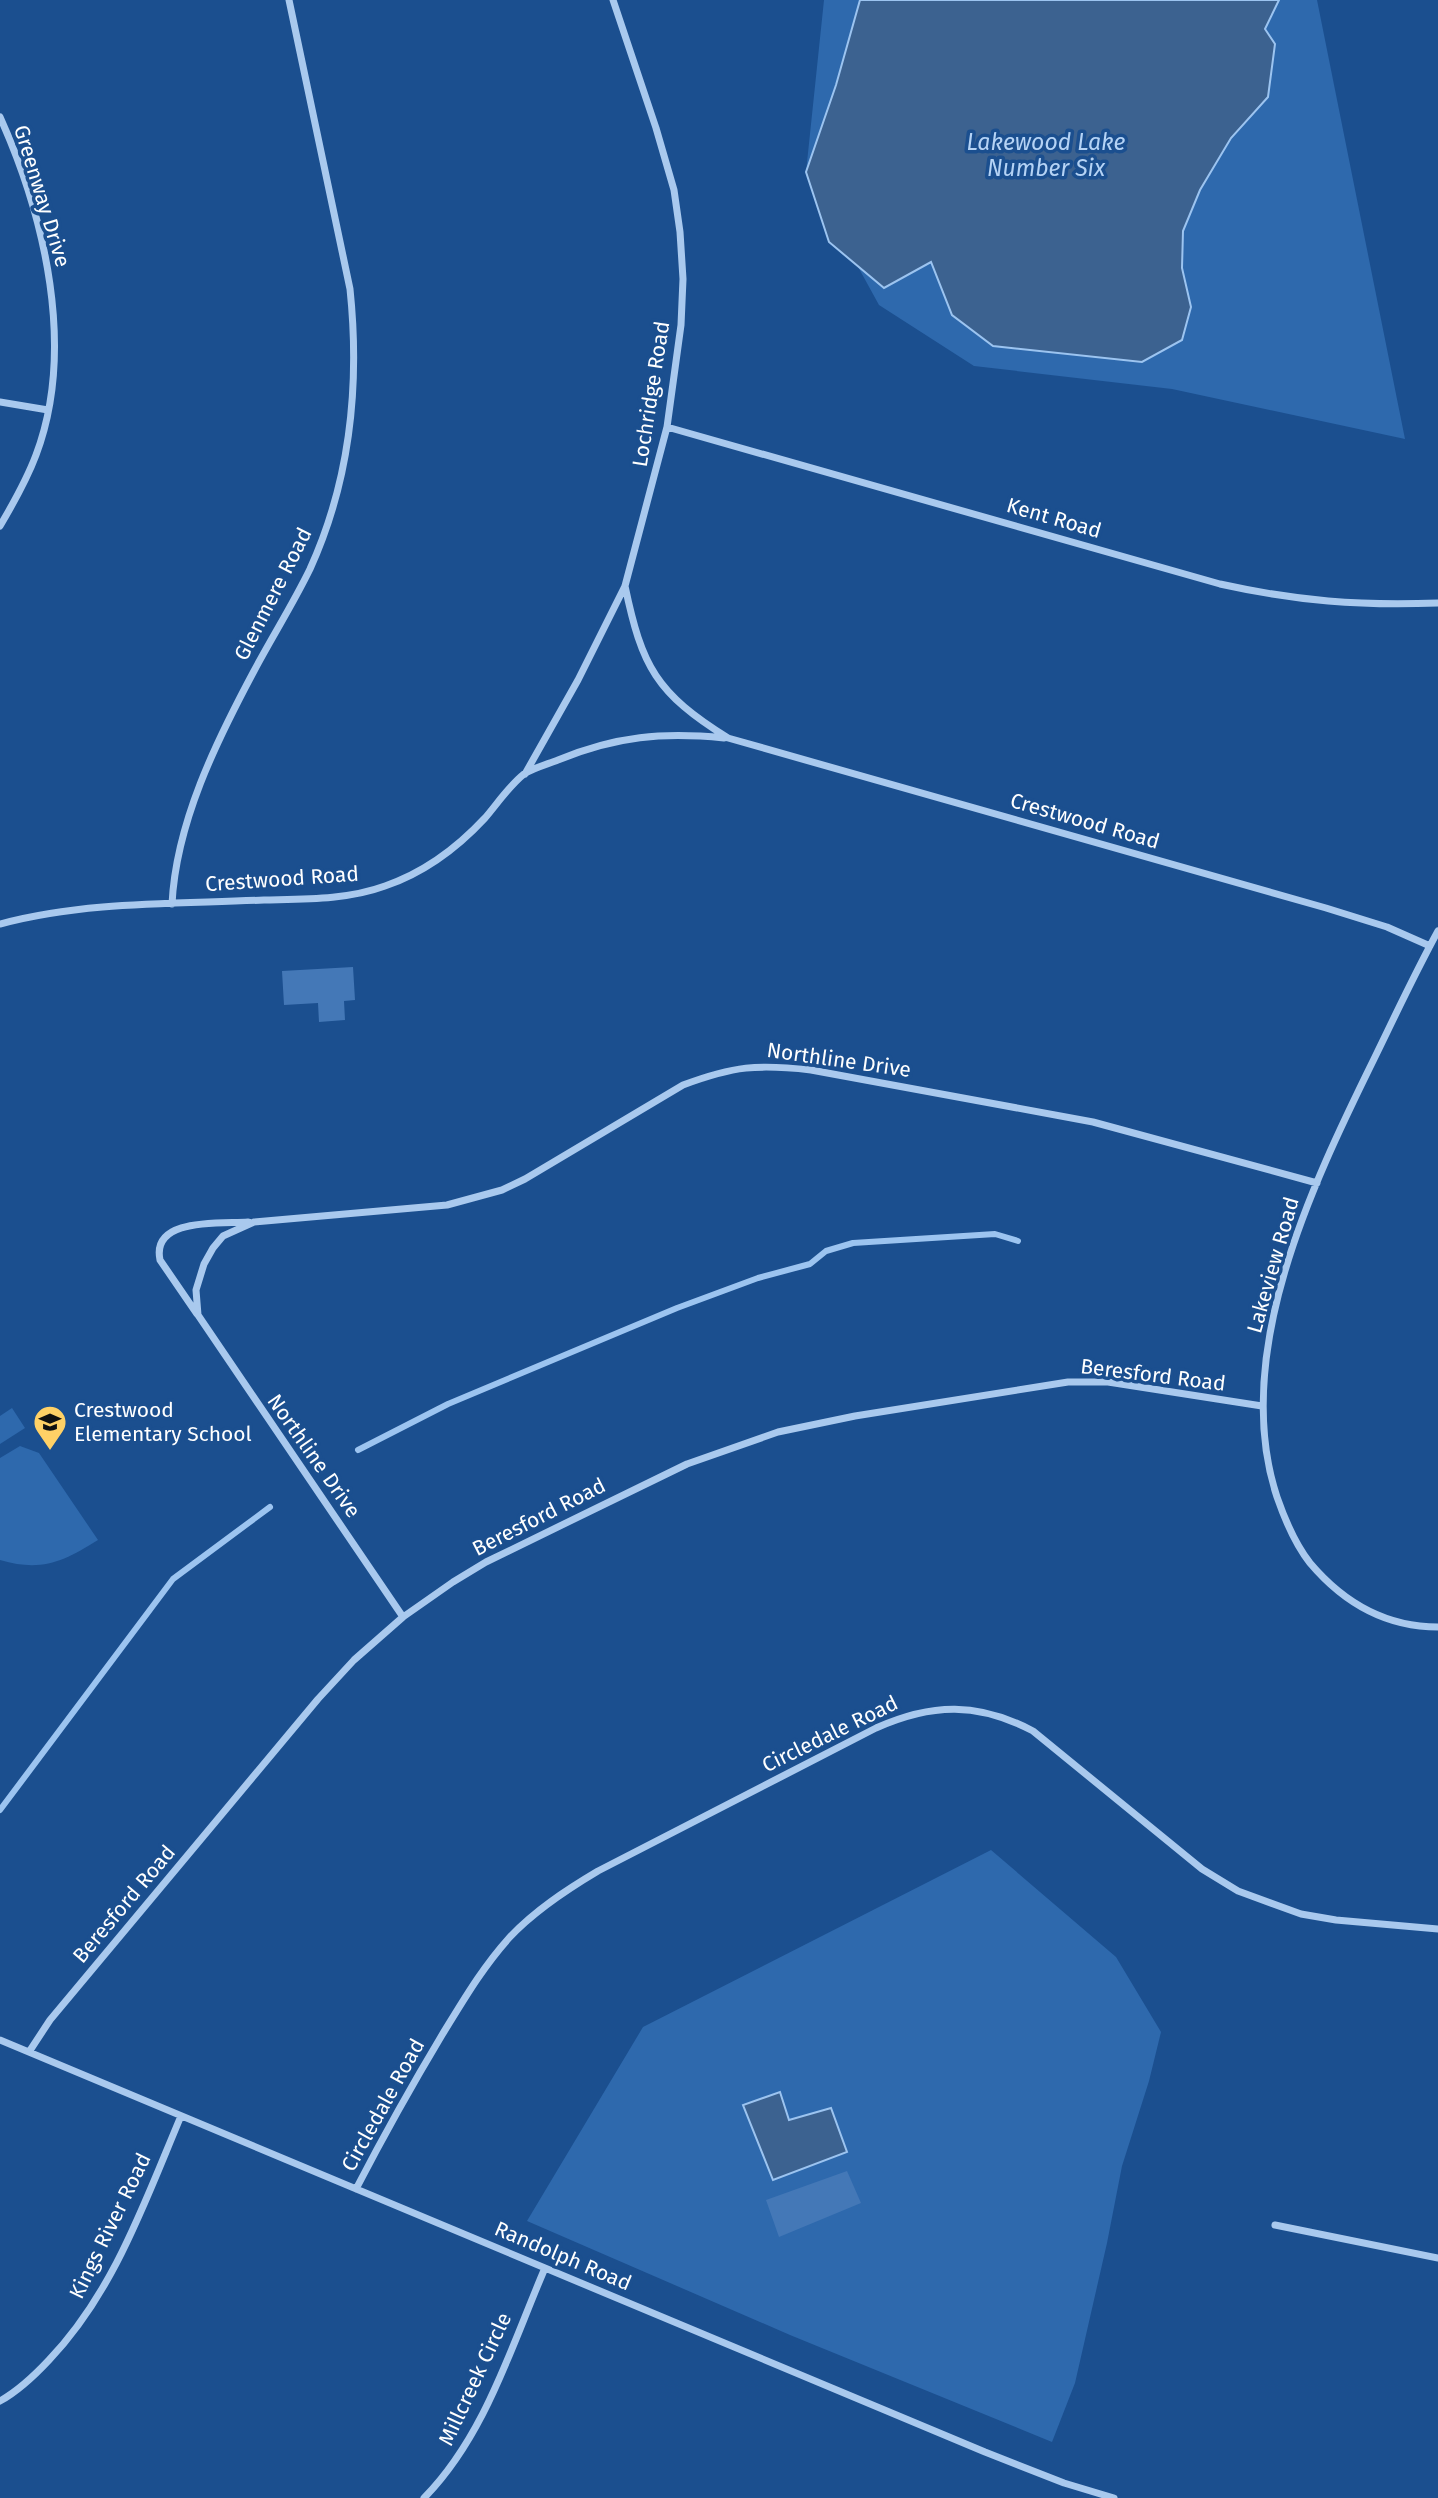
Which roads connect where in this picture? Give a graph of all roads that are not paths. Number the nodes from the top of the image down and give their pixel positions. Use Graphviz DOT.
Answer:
graph roads {
  1 [pos="289,0"];
  2 [pos="613,0"];
  3 [pos="0,117"];
  4 [pos="0,402"];
  5 [pos="48,410"];
  6 [pos="667,426"];
  7 [pos="0,526"];
  8 [pos="625,586"];
  9 [pos="1438,603"];
  10 [pos="729,738"];
  11 [pos="525,774"];
  12 [pos="172,904"];
  13 [pos="0,923"];
  14 [pos="1438,931"];
  15 [pos="1430,946"];
  16 [pos="1317,1183"];
  17 [pos="254,1222"];
  18 [pos="198,1315"];
  19 [pos="1262,1406"];
  20 [pos="402,1617"];
  21 [pos="1438,1627"];
  22 [pos="1438,1929"];
  23 [pos="0,2040"];
  24 [pos="29,2052"];
  25 [pos="181,2116"];
  26 [pos="356,2189"];
  27 [pos="1275,2225"];
  28 [pos="1438,2259"];
  29 [pos="545,2268"];
  30 [pos="0,2401"];
  31 [pos="425,2498"];
  32 [pos="1114,2498"];
  1 -- 12 [label="street, Glenmere Road"];
  2 -- 6 [label="street, Lochridge Road"];
  3 -- 5 [label="street, Greenway Drive"];
  4 -- 5 [label="street"];
  5 -- 7 [label="street, Greenway Drive"];
  6 -- 8 [label="street, Lochridge Road"];
  6 -- 9 [label="street, Kent Road"];
  8 -- 10 [label="street, Crestwood Road"];
  8 -- 11 [label="street, Lochridge Road"];
  10 -- 11 [label="street, Crestwood Road"];
  10 -- 15 [label="street, Crestwood Road"];
  11 -- 12 [label="street, Crestwood Road"];
  12 -- 13 [label="street, Crestwood Road"];
  14 -- 15 [label="street, Lakeview Road"];
  15 -- 16 [label="street, Lakeview Road"];
  16 -- 17 [label="street, Northline Drive"];
  16 -- 19 [label="street, Lakeview Road"];
  17 -- 18 [label="street, Northline Drive"];
  17 -- 18 [label="street, Northline Drive"];
  18 -- 20 [label="street, Northline Drive"];
  19 -- 20 [label="street, Beresford Road"];
  19 -- 21 [label="street, Lakeview Road"];
  20 -- 24 [label="street, Beresford Road"];
  22 -- 26 [label="street, Circledale Road"];
  23 -- 24 [label="street, Randolph Road"];
  24 -- 25 [label="street, Randolph Road"];
  25 -- 26 [label="street, Randolph Road"];
  25 -- 30 [label="street, Kings River Road"];
  26 -- 29 [label="street, Randolph Road"];
  27 -- 28 [label="street"];
  29 -- 31 [label="street, Millcreek Circle"];
  29 -- 32 [label="street, Randolph Road"];
}
